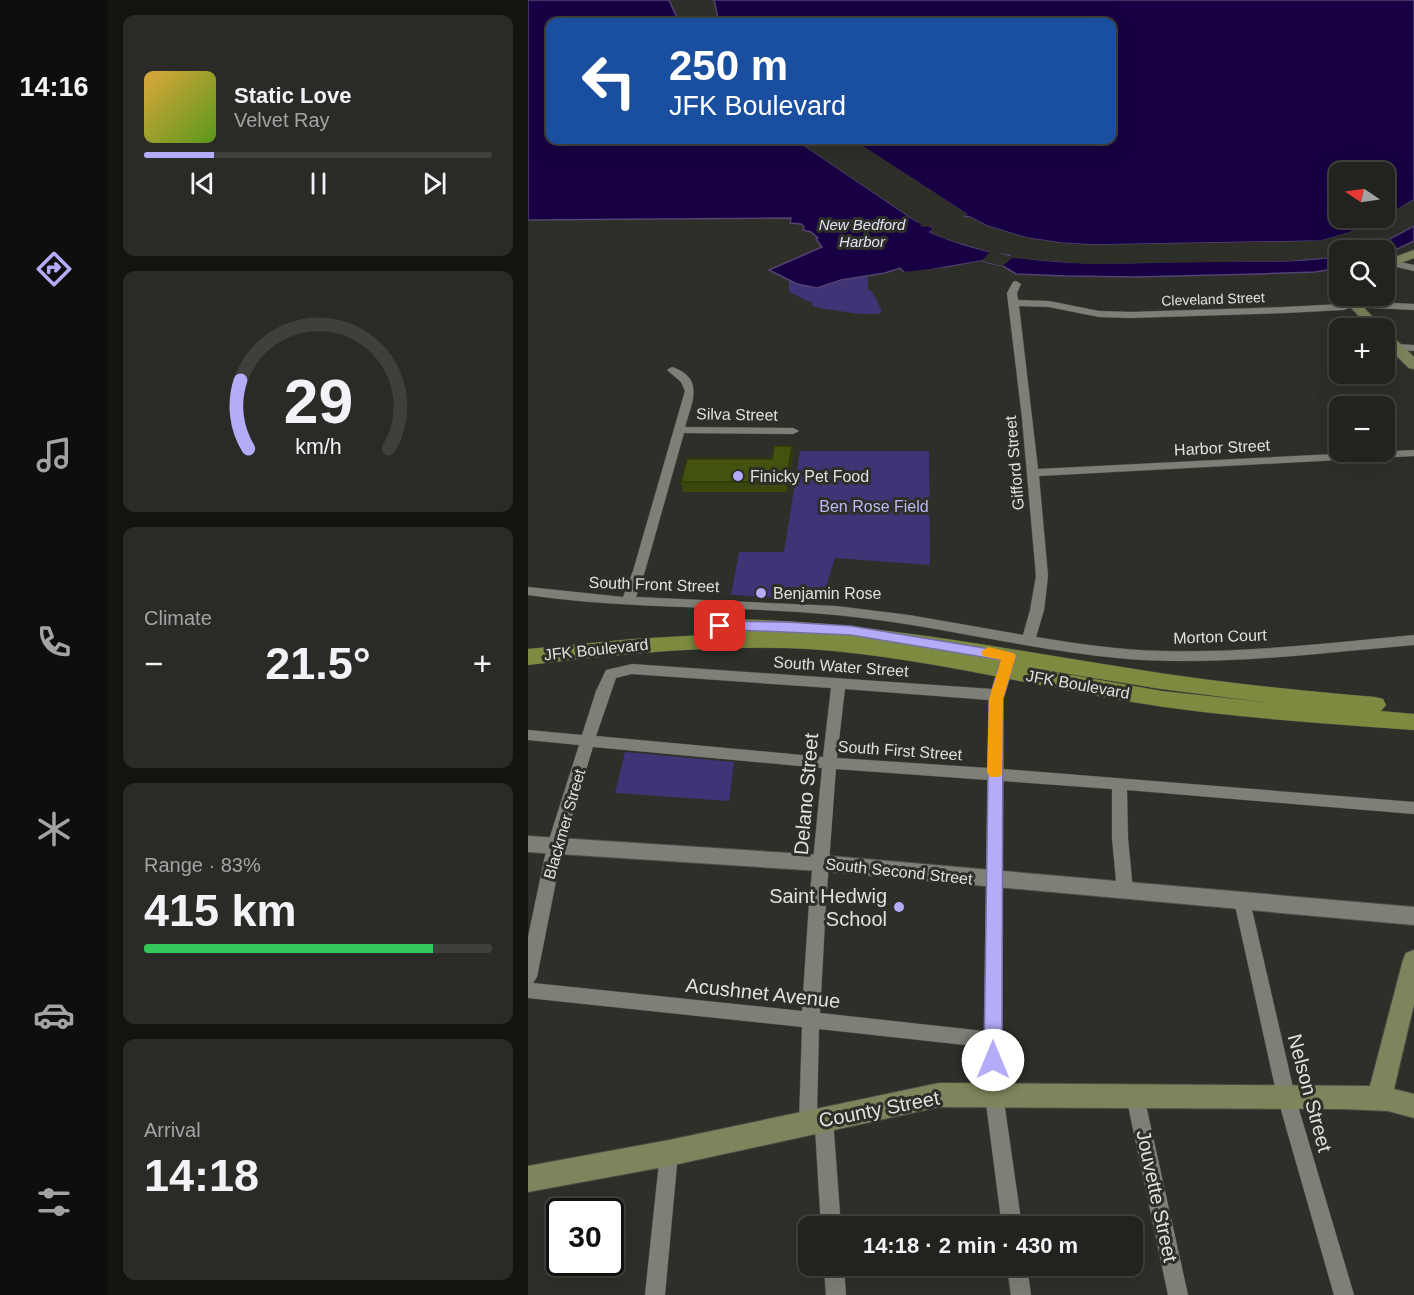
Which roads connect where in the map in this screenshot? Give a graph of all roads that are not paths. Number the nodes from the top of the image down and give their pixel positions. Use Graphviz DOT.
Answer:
graph roads {
  1 [pos="1414,254"];
  2 [pos="1395,261"];
  3 [pos="1395,265"];
  4 [pos="1414,268"];
  5 [pos="1016,284"];
  6 [pos="1013,303"];
  7 [pos="1395,305"];
  8 [pos="1344,306"];
  9 [pos="1355,306"];
  10 [pos="1414,307"];
  11 [pos="1367,318"];
  12 [pos="1396,347"];
  13 [pos="1414,348"];
  14 [pos="1414,366"];
  15 [pos="672,370"];
  16 [pos="680,430"];
  17 [pos="793,431"];
  18 [pos="1414,453"];
  19 [pos="1032,473"];
  20 [pos="528,591"];
  21 [pos="628,601"];
  22 [pos="1028,640"];
  23 [pos="1414,640"];
  24 [pos="528,642"];
  25 [pos="528,657"];
  26 [pos="1006,664"];
  27 [pos="611,674"];
  28 [pos="838,685"];
  29 [pos="997,695"];
  30 [pos="1414,708"];
  31 [pos="1414,722"];
  32 [pos="528,735"];
  33 [pos="589,740"];
  34 [pos="829,763"];
  35 [pos="995,775"];
  36 [pos="1119,783"];
  37 [pos="1414,808"];
  38 [pos="528,844"];
  39 [pos="555,846"];
  40 [pos="820,863"];
  41 [pos="994,880"];
  42 [pos="1125,891"];
  43 [pos="1242,901"];
  44 [pos="1414,916"];
  45 [pos="1414,960"];
  46 [pos="528,977"];
  47 [pos="1410,988"];
  48 [pos="528,990"];
  49 [pos="810,1021"];
  50 [pos="993,1040"];
  51 [pos="1136,1096"];
  52 [pos="1286,1096"];
  53 [pos="995,1097"];
  54 [pos="1381,1098"];
  55 [pos="1414,1106"];
  56 [pos="816,1121"];
  57 [pos="669,1153"];
  58 [pos="528,1179"];
  59 [pos="829,1216"];
  60 [pos="1011,1216"];
  61 [pos="835,1276"];
  62 [pos="1018,1276"];
  63 [pos="655,1295"];
  64 [pos="836,1295"];
  65 [pos="1021,1295"];
  66 [pos="1178,1295"];
  67 [pos="1344,1295"];
  1 -- 2 [label="main road"];
  3 -- 4 [label="street"];
  5 -- 6 [label="street, Gifford Street"];
  6 -- 8 [label="street, Cleveland Street"];
  6 -- 19 [label="street, Gifford Street"];
  7 -- 10 [label="street, Cleveland Street"];
  9 -- 11 [label="main road"];
  12 -- 13 [label="street"];
  12 -- 14 [label="main road"];
  15 -- 16 [label="street"];
  16 -- 17 [label="street, Silva Street"];
  16 -- 21 [label="street"];
  18 -- 19 [label="street, Harbor Street"];
  19 -- 22 [label="street, Gifford Street"];
  20 -- 21 [label="street, South Front Street"];
  21 -- 22 [label="street, South Front Street"];
  22 -- 23 [label="street, Morton Court"];
  24 -- 26 [label="main road, JFK Boulevard"];
  25 -- 26 [label="main road, JFK Boulevard"];
  26 -- 29 [label="street"];
  26 -- 30 [label="main road, JFK Boulevard"];
  26 -- 31 [label="main road, JFK Boulevard"];
  27 -- 28 [label="street, South Water Street"];
  27 -- 33 [label="street, Blackmer Street"];
  28 -- 29 [label="street, South Water Street"];
  28 -- 34 [label="street, Delano Street"];
  29 -- 35 [label="street"];
  32 -- 33 [label="street, South First Street"];
  33 -- 34 [label="street, South First Street"];
  33 -- 39 [label="street, Blackmer Street"];
  34 -- 35 [label="street, South First Street"];
  34 -- 40 [label="street, Delano Street"];
  35 -- 36 [label="street, South First Street"];
  35 -- 41 [label="street"];
  36 -- 37 [label="street, South First Street"];
  36 -- 42 [label="street"];
  38 -- 39 [label="street, South Second Street"];
  39 -- 40 [label="street, South Second Street"];
  39 -- 46 [label="street, Blackmer Street"];
  40 -- 41 [label="street, South Second Street"];
  40 -- 49 [label="street, Delano Street"];
  41 -- 42 [label="street, South Second Street"];
  41 -- 50 [label="street"];
  42 -- 43 [label="street, South Second Street"];
  43 -- 44 [label="street, South Second Street"];
  43 -- 52 [label="street, Nelson Street"];
  45 -- 47 [label="main road"];
  47 -- 54 [label="main road"];
  48 -- 49 [label="street, Acushnet Avenue"];
  49 -- 50 [label="street, Acushnet Avenue"];
  49 -- 56 [label="street, Delano Street"];
  50 -- 53 [label="street"];
  51 -- 52 [label="main road, County Street"];
  51 -- 53 [label="main road, County Street"];
  51 -- 66 [label="street, Jouvette Street"];
  52 -- 54 [label="main road, County Street"];
  52 -- 67 [label="street, Nelson Street"];
  53 -- 56 [label="main road, County Street"];
  53 -- 60 [label="street"];
  54 -- 55 [label="main road, County Street"];
  56 -- 57 [label="main road, County Street"];
  56 -- 59 [label="street, Delano Street"];
  57 -- 58 [label="main road, County Street"];
  57 -- 63 [label="street"];
  61 -- 64 [label="street"];
  62 -- 65 [label="street"];
}
